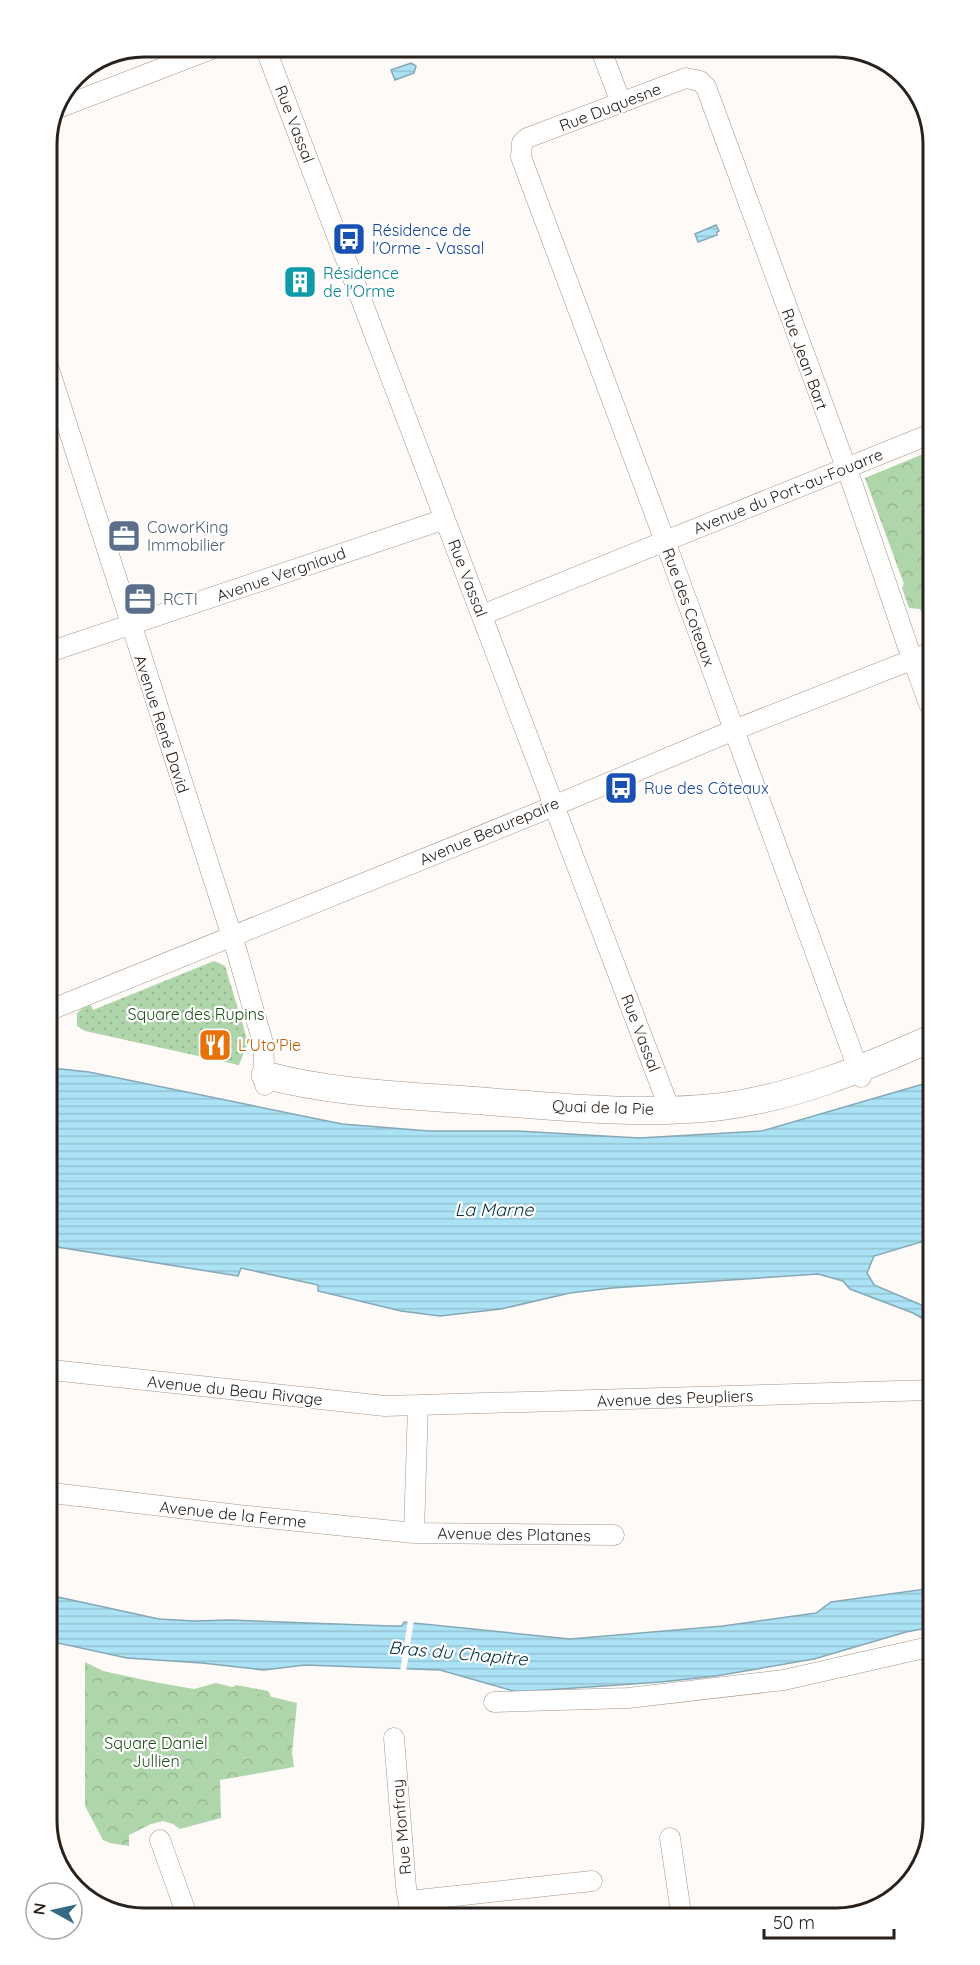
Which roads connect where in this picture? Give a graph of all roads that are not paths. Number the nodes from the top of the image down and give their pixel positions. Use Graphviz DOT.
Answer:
graph roads {
  1 [pos="189,57"];
  2 [pos="270,57"];
  3 [pos="604,57"];
  4 [pos="693,79"];
  5 [pos="621,103"];
  6 [pos="66,105"];
  7 [pos="527,138"];
  8 [pos="57,394"];
  9 [pos="923,437"];
  10 [pos="846,468"];
  11 [pos="445,519"];
  12 [pos="665,541"];
  13 [pos="482,615"];
  14 [pos="130,625"];
  15 [pos="57,649"];
  16 [pos="917,653"];
  17 [pos="923,679"];
  18 [pos="734,730"];
  19 [pos="554,805"];
  20 [pos="232,937"];
  21 [pos="57,1007"];
  22 [pos="923,1042"];
  23 [pos="859,1073"];
  24 [pos="265,1080"];
  25 [pos="670,1110"];
  26 [pos="57,1371"];
  27 [pos="923,1390"];
  28 [pos="418,1405"];
  29 [pos="57,1494"];
  30 [pos="414,1533"];
  31 [pos="614,1535"];
  32 [pos="923,1648"];
  33 [pos="494,1702"];
  34 [pos="394,1738"];
  35 [pos="670,1838"];
  36 [pos="160,1840"];
  37 [pos="592,1881"];
  38 [pos="184,1908"];
  39 [pos="410,1908"];
  40 [pos="680,1908"];
  1 -- 6 [label="street"];
  2 -- 11 [label="street, Rue Vassal"];
  3 -- 5 [label="street"];
  4 -- 5 [label="street, Rue Duquesne"];
  4 -- 10 [label="street, Rue Jean Bart"];
  5 -- 7 [label="street, Rue Duquesne"];
  7 -- 12 [label="street, Rue des Coteaux"];
  8 -- 14 [label="street, Avenue René David"];
  9 -- 10 [label="street, Avenue du Port-au-Fouarre"];
  10 -- 12 [label="street, Avenue du Port-au-Fouarre"];
  10 -- 16 [label="street, Rue Jean Bart"];
  11 -- 13 [label="street, Rue Vassal"];
  11 -- 14 [label="street, Avenue Vergniaud"];
  12 -- 13 [label="street, Avenue du Port-au-Fouarre"];
  12 -- 18 [label="street, Rue des Coteaux"];
  13 -- 19 [label="street, Rue Vassal"];
  14 -- 15 [label="street, Avenue Vergniaud"];
  14 -- 20 [label="street, Avenue René David"];
  16 -- 17 [label="street, Rue Jean Bart"];
  16 -- 18 [label="street, Avenue Beaurepaire"];
  18 -- 19 [label="street, Avenue Beaurepaire"];
  18 -- 23 [label="street, Rue des Coteaux"];
  19 -- 20 [label="street, Avenue Beaurepaire"];
  19 -- 25 [label="street, Rue Vassal"];
  20 -- 21 [label="street, Avenue Beaurepaire"];
  20 -- 24 [label="street, Avenue René David"];
  22 -- 23 [label="street, Quai de la Pie"];
  23 -- 25 [label="street, Quai de la Pie"];
  24 -- 25 [label="street, Quai de la Pie"];
  26 -- 28 [label="street, Avenue du Beau Rivage"];
  27 -- 28 [label="street, Avenue des Peupliers"];
  28 -- 30 [label="street"];
  29 -- 30 [label="street, Avenue de la Ferme"];
  30 -- 31 [label="street, Avenue des Platanes"];
  32 -- 33 [label="street"];
  34 -- 39 [label="street, Rue Monfray"];
  35 -- 40 [label="street"];
  36 -- 38 [label="street"];
  37 -- 39 [label="street"];
}
